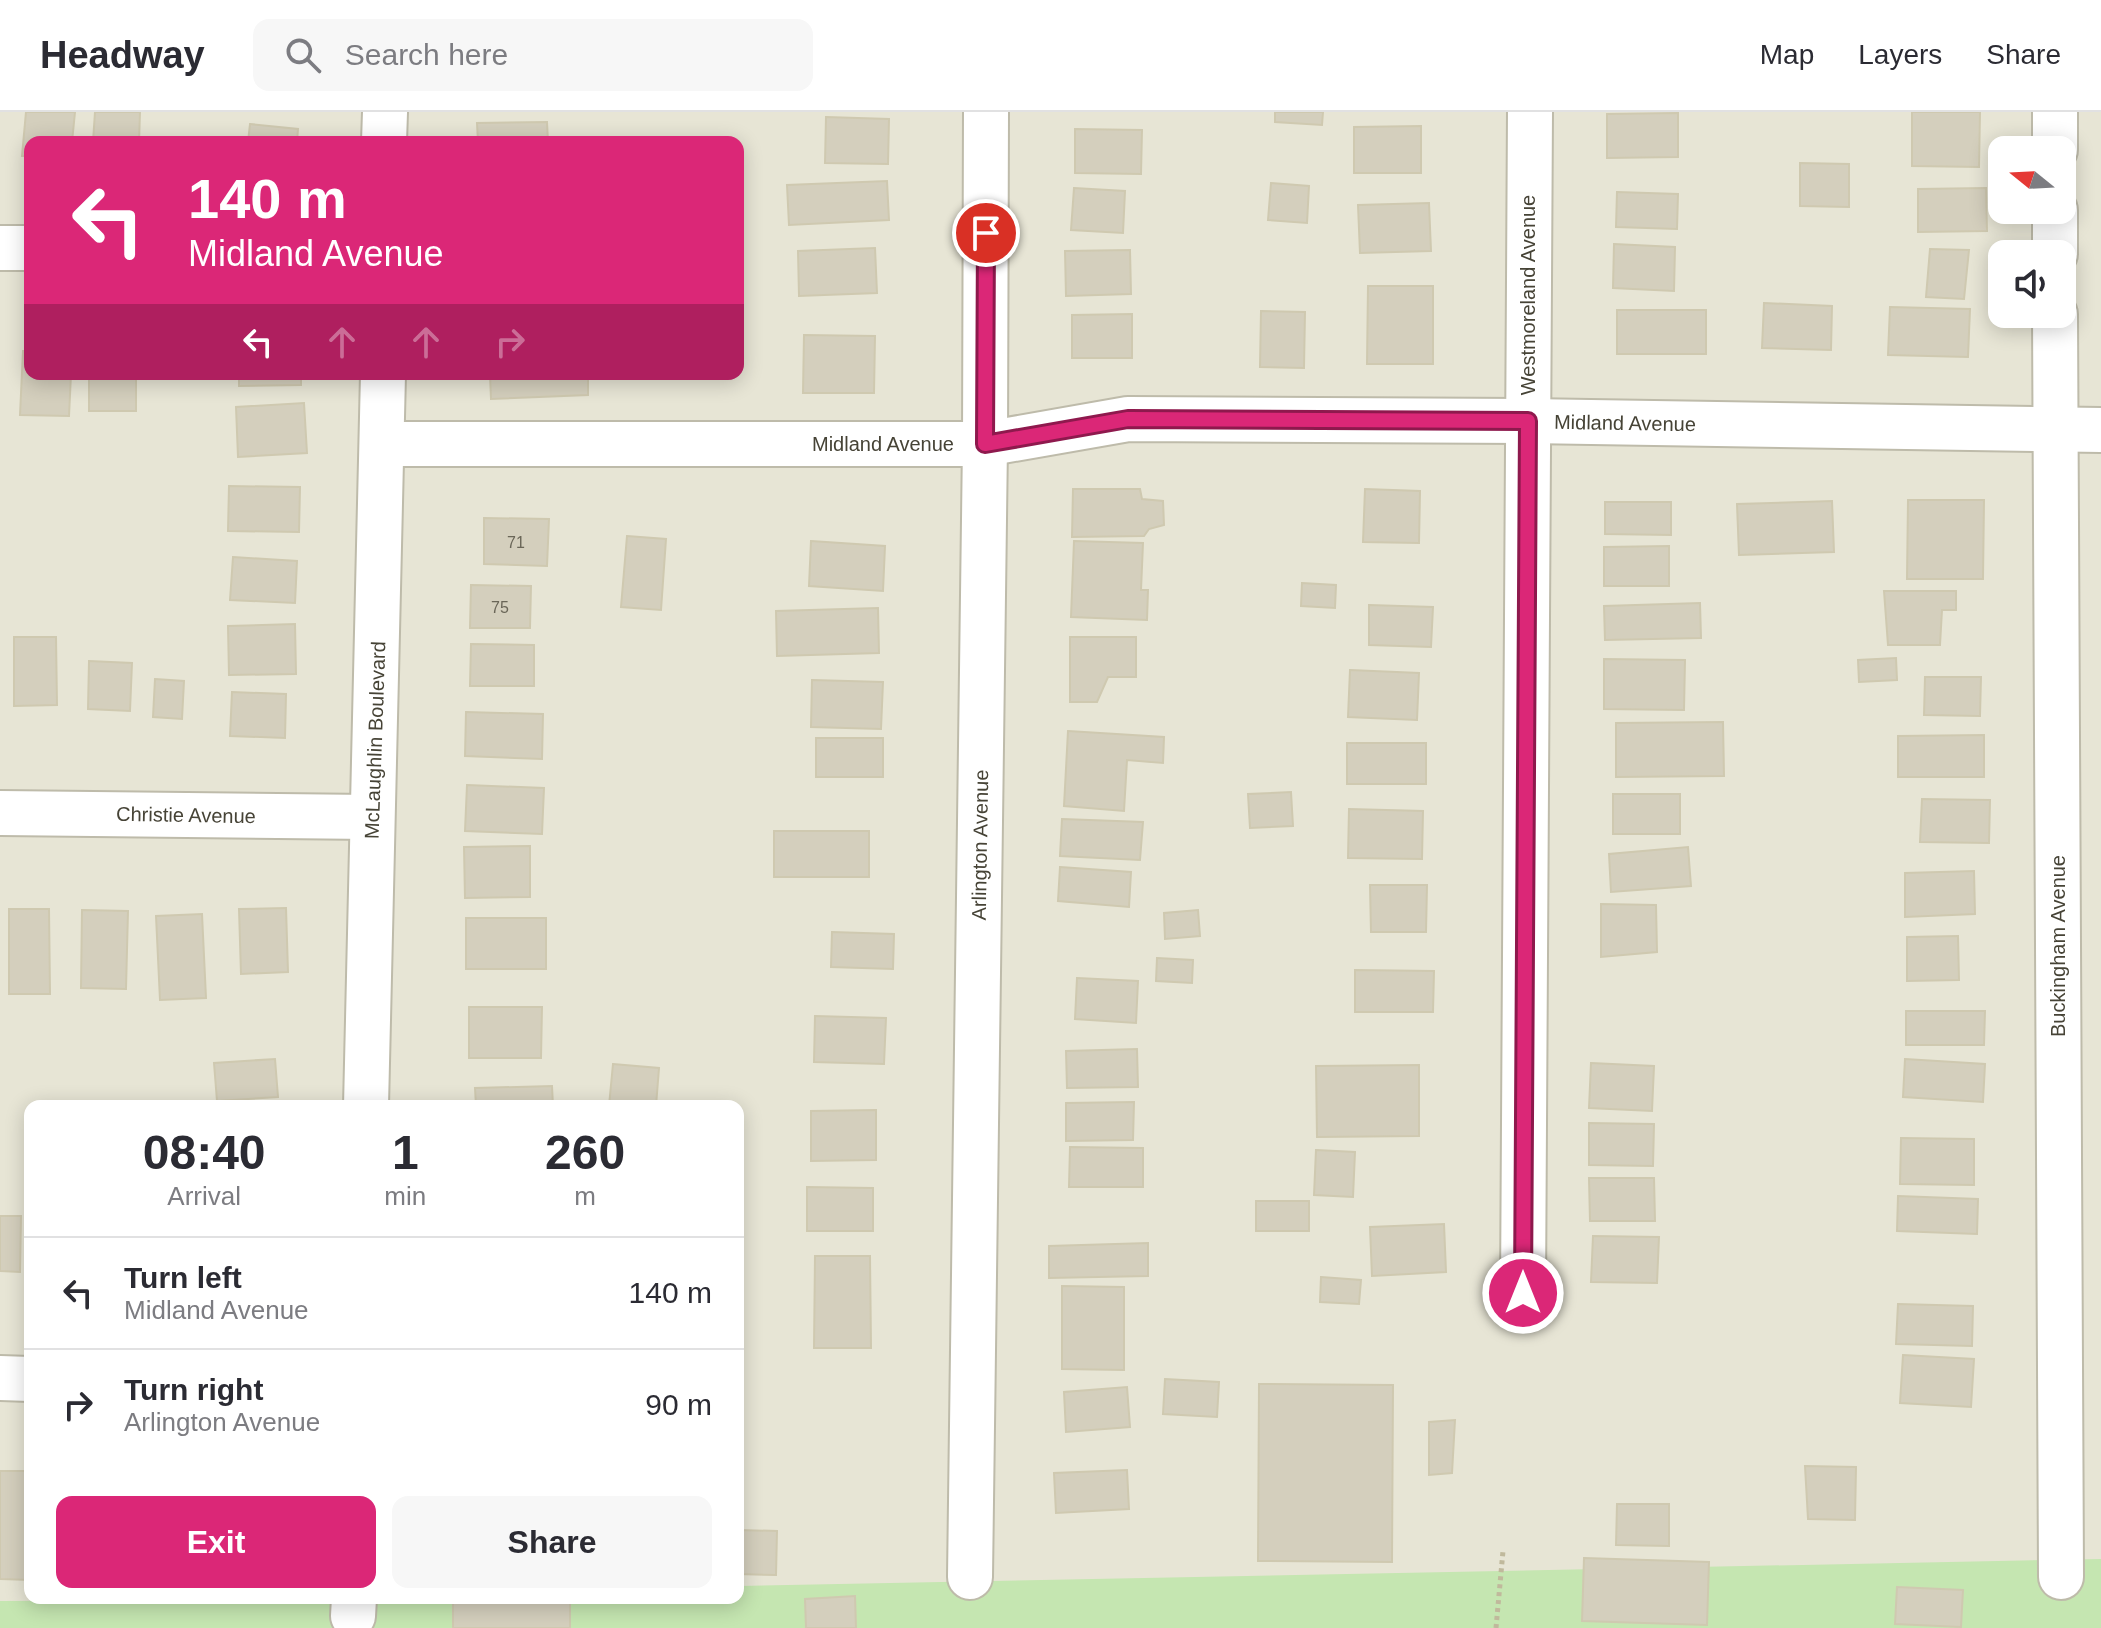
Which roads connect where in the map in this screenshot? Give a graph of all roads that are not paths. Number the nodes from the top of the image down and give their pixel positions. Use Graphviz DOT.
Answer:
graph roads {
  1 [pos="385,112"];
  2 [pos="986,112"];
  3 [pos="1530,112"];
  4 [pos="2055,112"];
  5 [pos="384,136"];
  6 [pos="2055,136"];
  7 [pos="0,248"];
  8 [pos="24,248"];
  9 [pos="2055,328"];
  10 [pos="383,380"];
  11 [pos="1528,421"];
  12 [pos="2055,430"];
  13 [pos="2101,430"];
  14 [pos="384,444"];
  15 [pos="985,444"];
  16 [pos="0,813"];
  17 [pos="372,817"];
  18 [pos="366,1100"];
  19 [pos="1523,1293"];
  20 [pos="0,1378"];
  21 [pos="24,1379"];
  22 [pos="970,1577"];
  23 [pos="2061,1577"];
  1 -- 5 [label="street"];
  2 -- 15 [label="street, Arlington Avenue"];
  3 -- 11 [label="street, Westmoreland Avenue"];
  4 -- 6 [label="street"];
  7 -- 8 [label="street"];
  9 -- 12 [label="street, Buckingham Avenue"];
  10 -- 14 [label="street, McLaughlin Boulevard"];
  11 -- 12 [label="street, Midland Avenue"];
  11 -- 15 [label="street, Midland Avenue"];
  11 -- 19 [label="street, Westmoreland Avenue"];
  12 -- 13 [label="street, Midland Avenue"];
  12 -- 23 [label="street, Buckingham Avenue"];
  14 -- 15 [label="street, Midland Avenue"];
  14 -- 17 [label="street, McLaughlin Boulevard"];
  15 -- 22 [label="street, Arlington Avenue"];
  16 -- 17 [label="street, Christie Avenue"];
  17 -- 18 [label="street, McLaughlin Boulevard"];
  20 -- 21 [label="street"];
}
